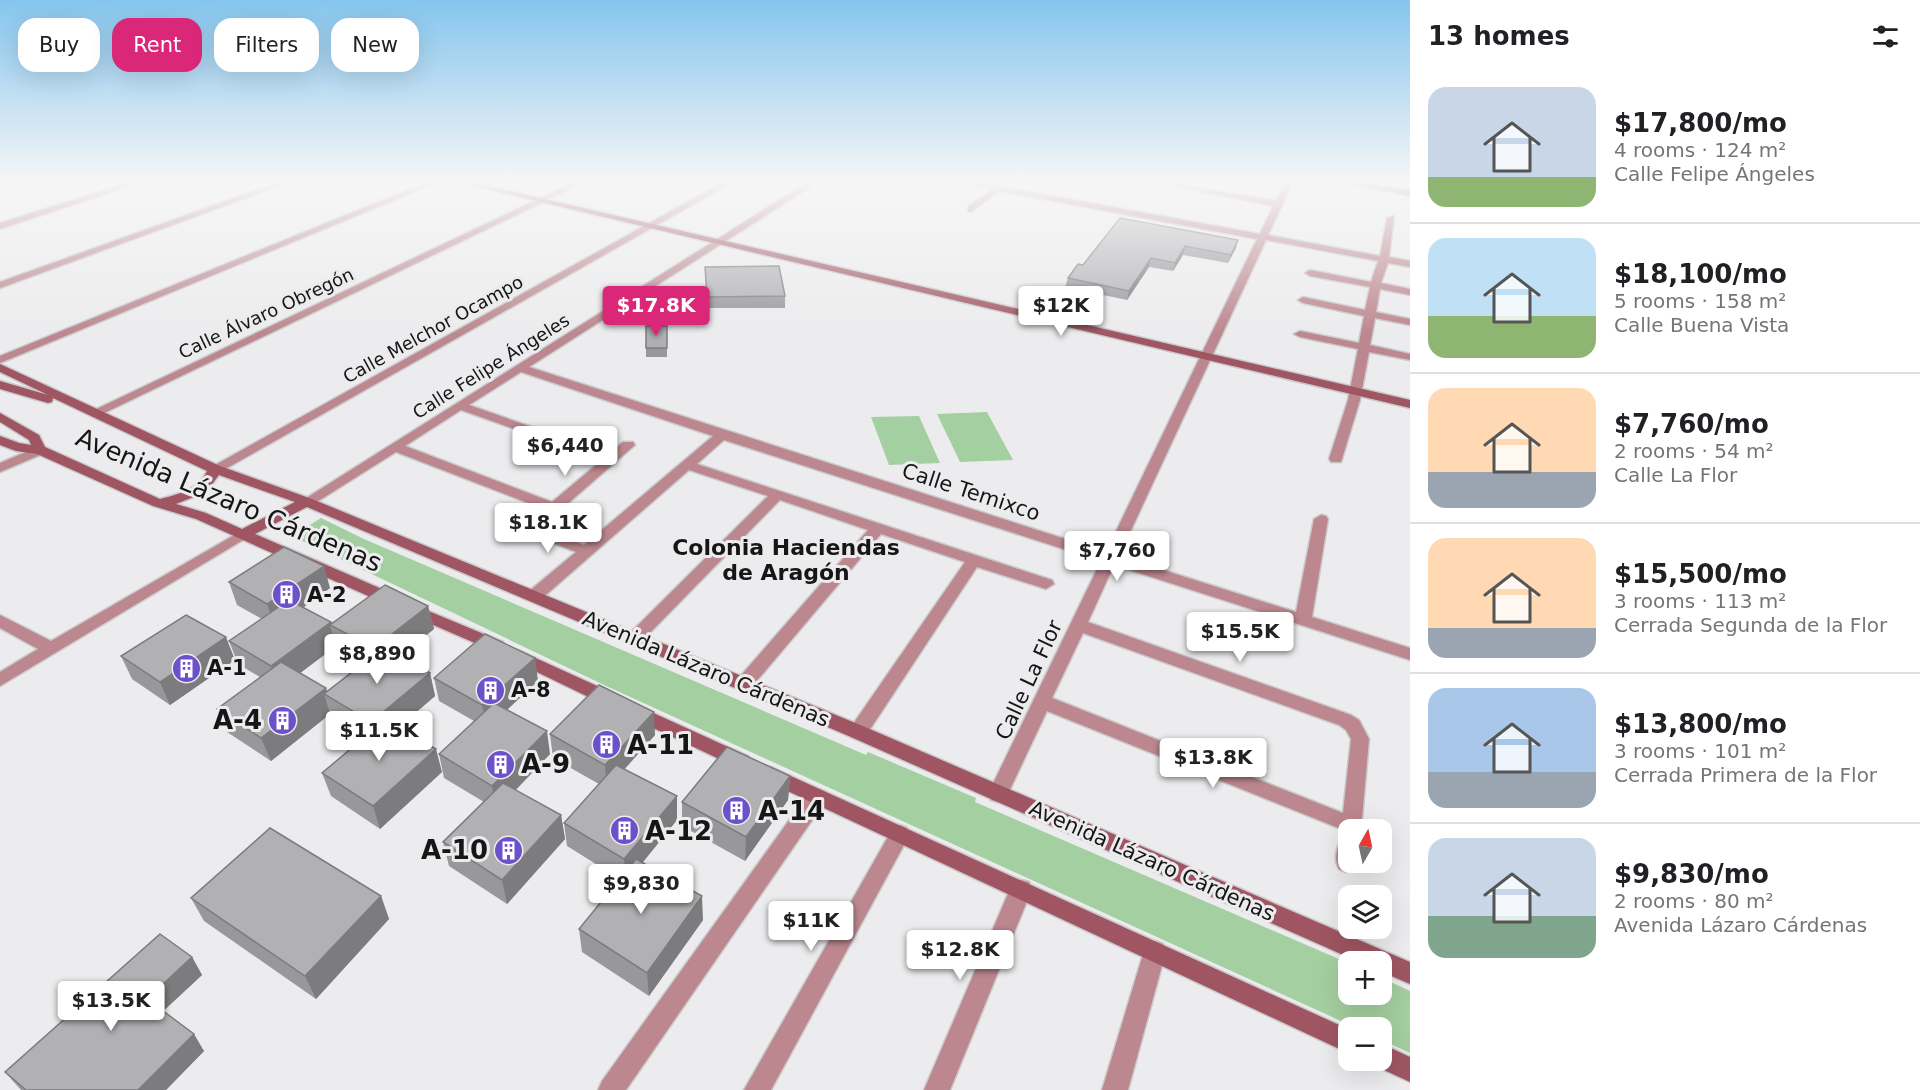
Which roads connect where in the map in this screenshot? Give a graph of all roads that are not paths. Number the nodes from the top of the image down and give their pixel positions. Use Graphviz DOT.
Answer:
graph roads {
  1 [pos="145,233"];
  2 [pos="310,233"];
  3 [pos="475,233"];
  4 [pos="641,233"];
  5 [pos="681,233"];
  6 [pos="733,233"];
  7 [pos="1241,233"];
  8 [pos="1264,233"];
  9 [pos="1389,233"];
  10 [pos="1262,237"];
  11 [pos="719,242"];
  12 [pos="1384,260"];
  13 [pos="1410,264"];
  14 [pos="1310,273"];
  15 [pos="0,285"];
  16 [pos="1375,285"];
  17 [pos="1410,292"];
  18 [pos="1303,300"];
  19 [pos="1371,314"];
  20 [pos="1410,322"];
  21 [pos="1300,334"];
  22 [pos="1363,347"];
  23 [pos="1206,356"];
  24 [pos="1410,357"];
  25 [pos="0,360"];
  26 [pos="0,368"];
  27 [pos="520,368"];
  28 [pos="0,385"];
  29 [pos="1355,391"];
  30 [pos="1410,404"];
  31 [pos="461,406"];
  32 [pos="94,413"];
  33 [pos="0,417"];
  34 [pos="722,435"];
  35 [pos="0,440"];
  36 [pos="628,445"];
  37 [pos="396,447"];
  38 [pos="40,450"];
  39 [pos="611,459"];
  40 [pos="1336,459"];
  41 [pos="687,465"];
  42 [pos="0,468"];
  43 [pos="215,469"];
  44 [pos="777,495"];
  45 [pos="307,502"];
  46 [pos="158,503"];
  47 [pos="554,508"];
  48 [pos="1321,519"];
  49 [pos="878,528"];
  50 [pos="243,534"];
  51 [pos="586,551"];
  52 [pos="1109,559"];
  53 [pos="975,560"];
  54 [pos="1046,584"];
  55 [pos="534,596"];
  56 [pos="1303,620"];
  57 [pos="0,621"];
  58 [pos="1078,625"];
  59 [pos="634,639"];
  60 [pos="50,648"];
  61 [pos="1410,654"];
  62 [pos="0,680"];
  63 [pos="743,685"];
  64 [pos="1041,701"];
  65 [pos="858,732"];
  66 [pos="998,794"];
  67 [pos="817,797"];
  68 [pos="1352,819"];
  69 [pos="1338,822"];
  70 [pos="900,834"];
  71 [pos="1021,889"];
  72 [pos="1155,951"];
  73 [pos="1410,973"];
  74 [pos="1338,1036"];
  75 [pos="1392,1061"];
  76 [pos="1410,1070"];
  77 [pos="611,1090"];
  78 [pos="757,1090"];
  79 [pos="937,1090"];
  80 [pos="1116,1090"];
  1 -- 15 [label="street"];
  2 -- 25 [label="street"];
  3 -- 32 [label="street, Calle Álvaro Obregón"];
  4 -- 43 [label="street, Calle Melchor Ocampo"];
  5 -- 11 [label="street"];
  6 -- 11 [label="street, Calle Felipe Ángeles"];
  7 -- 10 [label="street"];
  8 -- 10 [label="street, Calle La Flor"];
  9 -- 12 [label="street"];
  10 -- 12 [label="street"];
  10 -- 23 [label="street, Calle La Flor"];
  11 -- 23 [label="street"];
  11 -- 27 [label="street, Calle Felipe Ángeles"];
  12 -- 13 [label="street"];
  12 -- 16 [label="street"];
  14 -- 16 [label="street"];
  16 -- 17 [label="street"];
  16 -- 19 [label="street"];
  18 -- 19 [label="street"];
  19 -- 20 [label="street"];
  19 -- 22 [label="street"];
  21 -- 22 [label="street"];
  22 -- 24 [label="street"];
  22 -- 29 [label="street"];
  23 -- 29 [label="street"];
  23 -- 52 [label="street, Calle La Flor"];
  26 -- 32 [label="street, Avenida Lázaro Cárdenas"];
  27 -- 31 [label="street, Calle Felipe Ángeles"];
  27 -- 34 [label="street, Calle Temixco"];
  28 -- 32 [label="street"];
  29 -- 30 [label="street"];
  29 -- 40 [label="street"];
  31 -- 37 [label="street, Calle Felipe Ángeles"];
  31 -- 39 [label="street"];
  32 -- 43 [label="street, Avenida Lázaro Cárdenas"];
  33 -- 38 [label="street"];
  34 -- 41 [label="street"];
  34 -- 52 [label="street, Calle Temixco"];
  35 -- 38 [label="street, Avenida Lázaro Cárdenas"];
  36 -- 39 [label="street"];
  37 -- 45 [label="street, Calle Felipe Ángeles"];
  37 -- 47 [label="street"];
  38 -- 42 [label="street"];
  38 -- 46 [label="street, Avenida Lázaro Cárdenas"];
  39 -- 47 [label="street"];
  41 -- 44 [label="street"];
  41 -- 51 [label="street"];
  43 -- 45 [label="street, Avenida Lázaro Cárdenas"];
  43 -- 46 [label="street"];
  44 -- 49 [label="street"];
  44 -- 59 [label="street"];
  45 -- 50 [label="street"];
  45 -- 55 [label="street, Avenida Lázaro Cárdenas"];
  46 -- 50 [label="street, Avenida Lázaro Cárdenas"];
  47 -- 51 [label="street"];
  48 -- 56 [label="street"];
  49 -- 53 [label="street"];
  49 -- 63 [label="street"];
  50 -- 60 [label="street"];
  50 -- 67 [label="street, Avenida Lázaro Cárdenas"];
  51 -- 55 [label="street"];
  52 -- 56 [label="street, Calle Temixco"];
  52 -- 58 [label="street, Calle La Flor"];
  53 -- 54 [label="street"];
  53 -- 65 [label="street"];
  55 -- 59 [label="street, Avenida Lázaro Cárdenas"];
  56 -- 61 [label="street, Calle Temixco"];
  57 -- 60 [label="street"];
  58 -- 64 [label="street, Calle La Flor"];
  58 -- 68 [label="street"];
  59 -- 63 [label="street, Avenida Lázaro Cárdenas"];
  60 -- 62 [label="street"];
  63 -- 65 [label="street, Avenida Lázaro Cárdenas"];
  64 -- 66 [label="street, Calle La Flor"];
  64 -- 69 [label="street"];
  65 -- 66 [label="street, Avenida Lázaro Cárdenas"];
  66 -- 73 [label="street, Avenida Lázaro Cárdenas"];
  67 -- 70 [label="street, Avenida Lázaro Cárdenas"];
  67 -- 77 [label="street"];
  70 -- 71 [label="street, Avenida Lázaro Cárdenas"];
  70 -- 78 [label="street"];
  71 -- 72 [label="street, Avenida Lázaro Cárdenas"];
  71 -- 79 [label="street"];
  72 -- 74 [label="street, Avenida Lázaro Cárdenas"];
  72 -- 80 [label="street"];
  75 -- 76 [label="street"];
}
